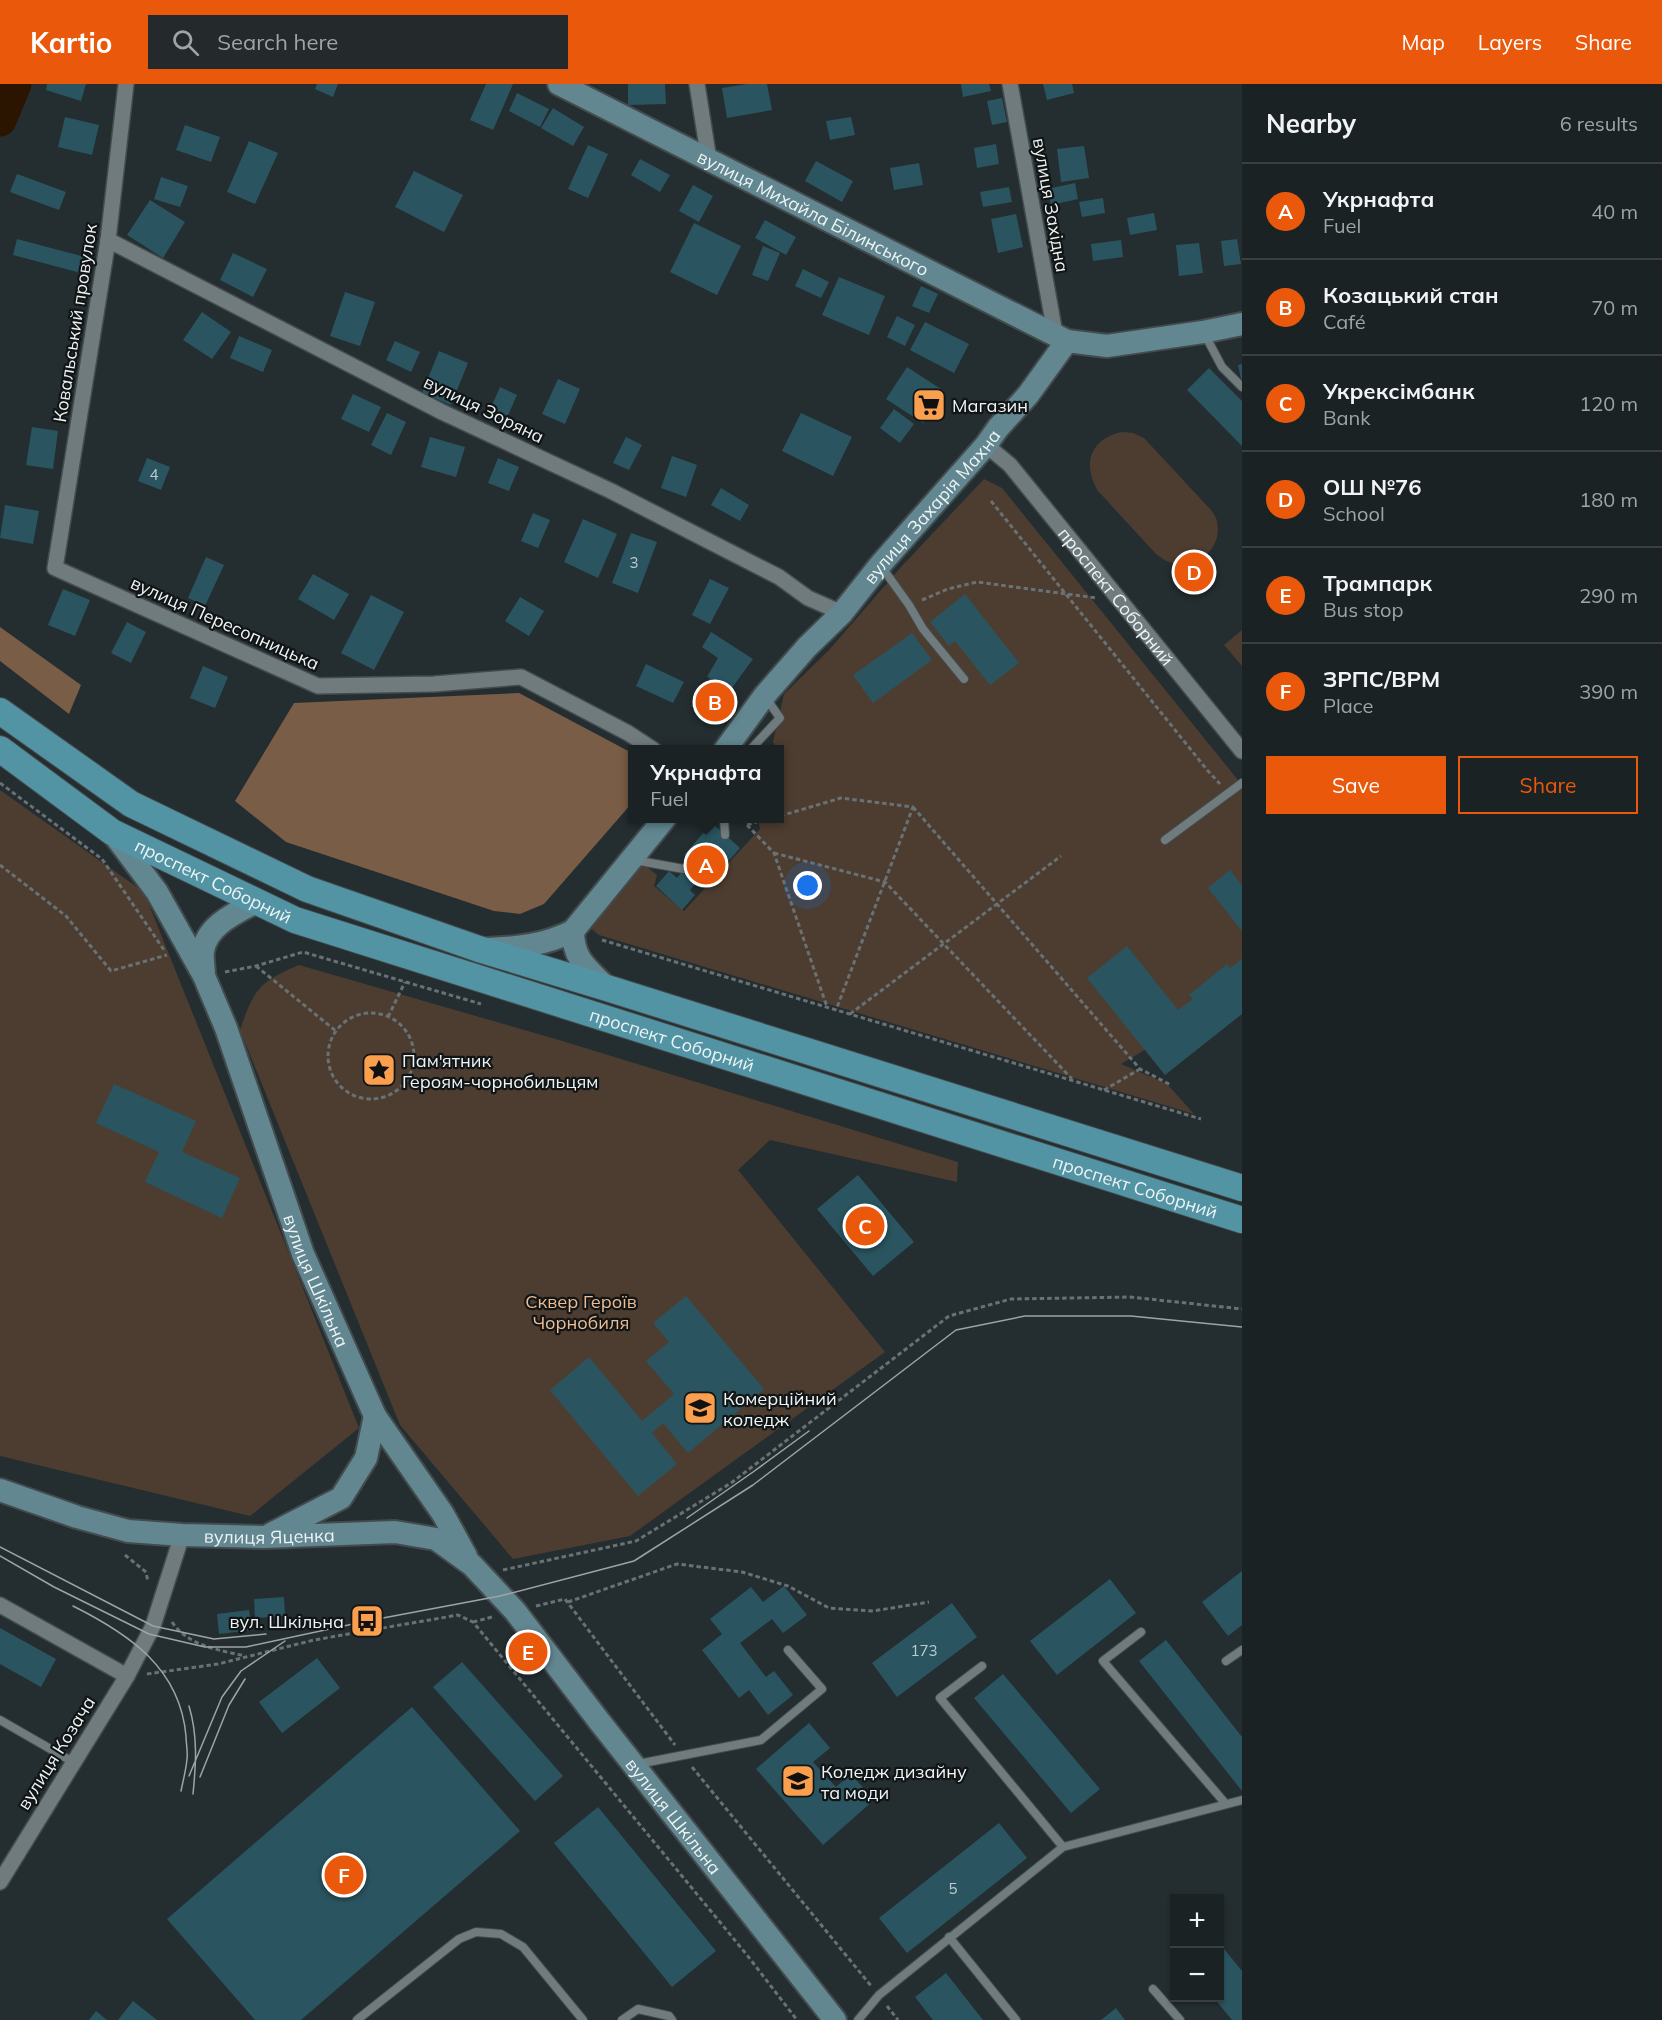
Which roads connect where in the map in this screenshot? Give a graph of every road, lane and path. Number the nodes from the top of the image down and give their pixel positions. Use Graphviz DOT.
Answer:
graph roads {
  1 [pos="126,84"];
  2 [pos="559,84"];
  3 [pos="697,84"];
  4 [pos="1010,84"];
  5 [pos="709,160"];
  6 [pos="108,240"];
  7 [pos="1242,324"];
  8 [pos="1203,332"];
  9 [pos="1061,337"];
  10 [pos="1242,387"];
  11 [pos="986,445"];
  12 [pos="991,501"];
  13 [pos="880,565"];
  14 [pos="55,568"];
  15 [pos="1066,595"];
  16 [pos="1120,600"];
  17 [pos="909,605"];
  18 [pos="842,613"];
  19 [pos="964,679"];
  20 [pos="0,711"];
  21 [pos="646,745"];
  22 [pos="738,745"];
  23 [pos="0,749"];
  24 [pos="1242,751"];
  25 [pos="0,783"];
  26 [pos="1242,783"];
  27 [pos="1228,793"];
  28 [pos="913,807"];
  29 [pos="784,815"];
  30 [pos="663,823"];
  31 [pos="724,823"];
  32 [pos="754,823"];
  33 [pos="747,825"];
  34 [pos="112,832"];
  35 [pos="725,835"];
  36 [pos="1165,840"];
  37 [pos="774,853"];
  38 [pos="1061,856"];
  39 [pos="632,860"];
  40 [pos="0,865"];
  41 [pos="684,869"];
  42 [pos="885,882"];
  43 [pos="256,902"];
  44 [pos="997,903"];
  45 [pos="573,931"];
  46 [pos="602,940"];
  47 [pos="944,944"];
  48 [pos="479,949"];
  49 [pos="167,955"];
  50 [pos="256,966"];
  51 [pos="204,976"];
  52 [pos="405,982"];
  53 [pos="607,988"];
  54 [pos="485,1005"];
  55 [pos="827,1007"];
  56 [pos="836,1010"];
  57 [pos="850,1014"];
  58 [pos="388,1017"];
  59 [pos="336,1030"];
  60 [pos="1140,1069"];
  61 [pos="1073,1081"];
  62 [pos="1171,1085"];
  63 [pos="1104,1090"];
  64 [pos="1201,1119"];
  65 [pos="1242,1188"];
  66 [pos="1242,1220"];
  67 [pos="1242,1309"];
  68 [pos="375,1416"];
  69 [pos="0,1490"];
  70 [pos="182,1535"];
  71 [pos="264,1538"];
  72 [pos="125,1556"];
  73 [pos="476,1570"];
  74 [pos="568,1602"];
  75 [pos="929,1602"];
  76 [pos="0,1605"];
  77 [pos="160,1605"];
  78 [pos="515,1611"];
  79 [pos="473,1622"];
  80 [pos="1141,1632"];
  81 [pos="788,1650"];
  82 [pos="1242,1650"];
  83 [pos="248,1656"];
  84 [pos="1226,1661"];
  85 [pos="982,1666"];
  86 [pos="128,1676"];
  87 [pos="0,1720"];
  88 [pos="683,1756"];
  89 [pos="74,1762"];
  90 [pos="634,1765"];
  91 [pos="1242,1800"];
  92 [pos="1225,1803"];
  93 [pos="1063,1847"];
  94 [pos="0,1882"];
  95 [pos="949,1937"];
  96 [pos="1153,1989"];
  97 [pos="879,1995"];
  98 [pos="357,2020"];
  99 [pos="583,2020"];
  100 [pos="622,2020"];
  101 [pos="672,2020"];
  102 [pos="797,2020"];
  103 [pos="835,2020"];
  104 [pos="858,2020"];
  105 [pos="898,2020"];
  106 [pos="1016,2020"];
  107 [pos="1180,2020"];
  1 -- 6 [label="street, Ковальський провулок"];
  2 -- 5 [label="street, вулиця Михайла Білинського"];
  3 -- 5 [label="street"];
  4 -- 9 [label="street, вулиця Західна"];
  5 -- 9 [label="street, вулиця Михайла Білинського"];
  6 -- 14 [label="street, Ковальський провулок"];
  6 -- 18 [label="street, вулиця Зоряна"];
  7 -- 8 [label="street"];
  8 -- 9 [label="street"];
  8 -- 10 [label="lane"];
  9 -- 11 [label="street, вулиця Захарія Махна"];
  11 -- 13 [label="street, вулиця Захарія Махна"];
  11 -- 16 [label="street, проспект Соборний"];
  12 -- 15 [label="path"];
  13 -- 17 [label="lane"];
  13 -- 18 [label="street, вулиця Захарія Махна"];
  14 -- 21 [label="street, вулиця Пересопницька"];
  15 -- 16 [label="path"];
  15 -- 17 [label="path"];
  15 -- 27 [label="path"];
  16 -- 24 [label="street, проспект Соборний"];
  17 -- 19 [label="lane"];
  18 -- 22 [label="street, вулиця Захарія Махна"];
  20 -- 48 [label="main road, проспект Соборний"];
  23 -- 34 [label="main road, проспект Соборний"];
  25 -- 49 [label="path"];
  26 -- 27 [label="lane"];
  27 -- 36 [label="lane"];
  28 -- 29 [label="path"];
  28 -- 42 [label="path"];
  28 -- 44 [label="path"];
  30 -- 39 [label="street"];
  31 -- 35 [label="lane"];
  32 -- 33 [label="path"];
  33 -- 37 [label="path"];
  34 -- 43 [label="main road, проспект Соборний"];
  34 -- 51 [label="street, вулиця Шкільна"];
  37 -- 42 [label="path"];
  37 -- 55 [label="path"];
  38 -- 44 [label="path"];
  39 -- 41 [label="lane"];
  39 -- 45 [label="street"];
  40 -- 49 [label="path"];
  42 -- 47 [label="path"];
  42 -- 56 [label="path"];
  43 -- 51 [label="street, вулиця Шкільна"];
  43 -- 66 [label="main road, проспект Соборний"];
  44 -- 47 [label="path"];
  44 -- 60 [label="path"];
  45 -- 48 [label="street"];
  45 -- 53 [label="street"];
  46 -- 55 [label="path"];
  47 -- 57 [label="path"];
  47 -- 61 [label="path"];
  48 -- 53 [label="main road, проспект Соборний"];
  49 -- 51 [label="path"];
  50 -- 51 [label="path"];
  50 -- 52 [label="path"];
  50 -- 59 [label="path"];
  51 -- 68 [label="street, вулиця Шкільна"];
  52 -- 54 [label="path"];
  52 -- 58 [label="path"];
  53 -- 65 [label="main road, проспект Соборний"];
  55 -- 56 [label="path"];
  56 -- 57 [label="path"];
  57 -- 61 [label="path"];
  58 -- 59 [label="path"];
  58 -- 59 [label="path"];
  60 -- 62 [label="path"];
  60 -- 63 [label="path"];
  61 -- 63 [label="path"];
  63 -- 64 [label="path"];
  67 -- 73 [label="path"];
  68 -- 71 [label="street"];
  68 -- 73 [label="street, вулиця Шкільна"];
  69 -- 70 [label="street, вулиця Яценка"];
  70 -- 71 [label="street, вулиця Яценка"];
  70 -- 77 [label="street, вулиця Козача"];
  71 -- 73 [label="street, вулиця Яценка"];
  72 -- 77 [label="path"];
  73 -- 78 [label="street, вулиця Яценка"];
  74 -- 75 [label="path"];
  74 -- 78 [label="path"];
  74 -- 88 [label="path"];
  76 -- 86 [label="street"];
  77 -- 83 [label="path"];
  77 -- 86 [label="street, вулиця Козача"];
  78 -- 79 [label="path"];
  78 -- 90 [label="street, вулиця Шкільна"];
  79 -- 83 [label="path"];
  79 -- 102 [label="path"];
  80 -- 92 [label="lane"];
  81 -- 88 [label="lane"];
  82 -- 84 [label="lane"];
  83 -- 86 [label="path"];
  85 -- 93 [label="lane"];
  86 -- 89 [label="street, вулиця Козача"];
  87 -- 89 [label="lane"];
  88 -- 90 [label="lane"];
  88 -- 97 [label="path"];
  89 -- 94 [label="street, вулиця Козача"];
  90 -- 103 [label="street, вулиця Шкільна"];
  91 -- 92 [label="lane"];
  92 -- 93 [label="lane"];
  93 -- 95 [label="lane"];
  95 -- 97 [label="lane"];
  95 -- 106 [label="lane"];
  96 -- 107 [label="lane"];
  97 -- 104 [label="lane"];
  97 -- 105 [label="path"];
  98 -- 99 [label="lane"];
  100 -- 101 [label="lane"];
}
